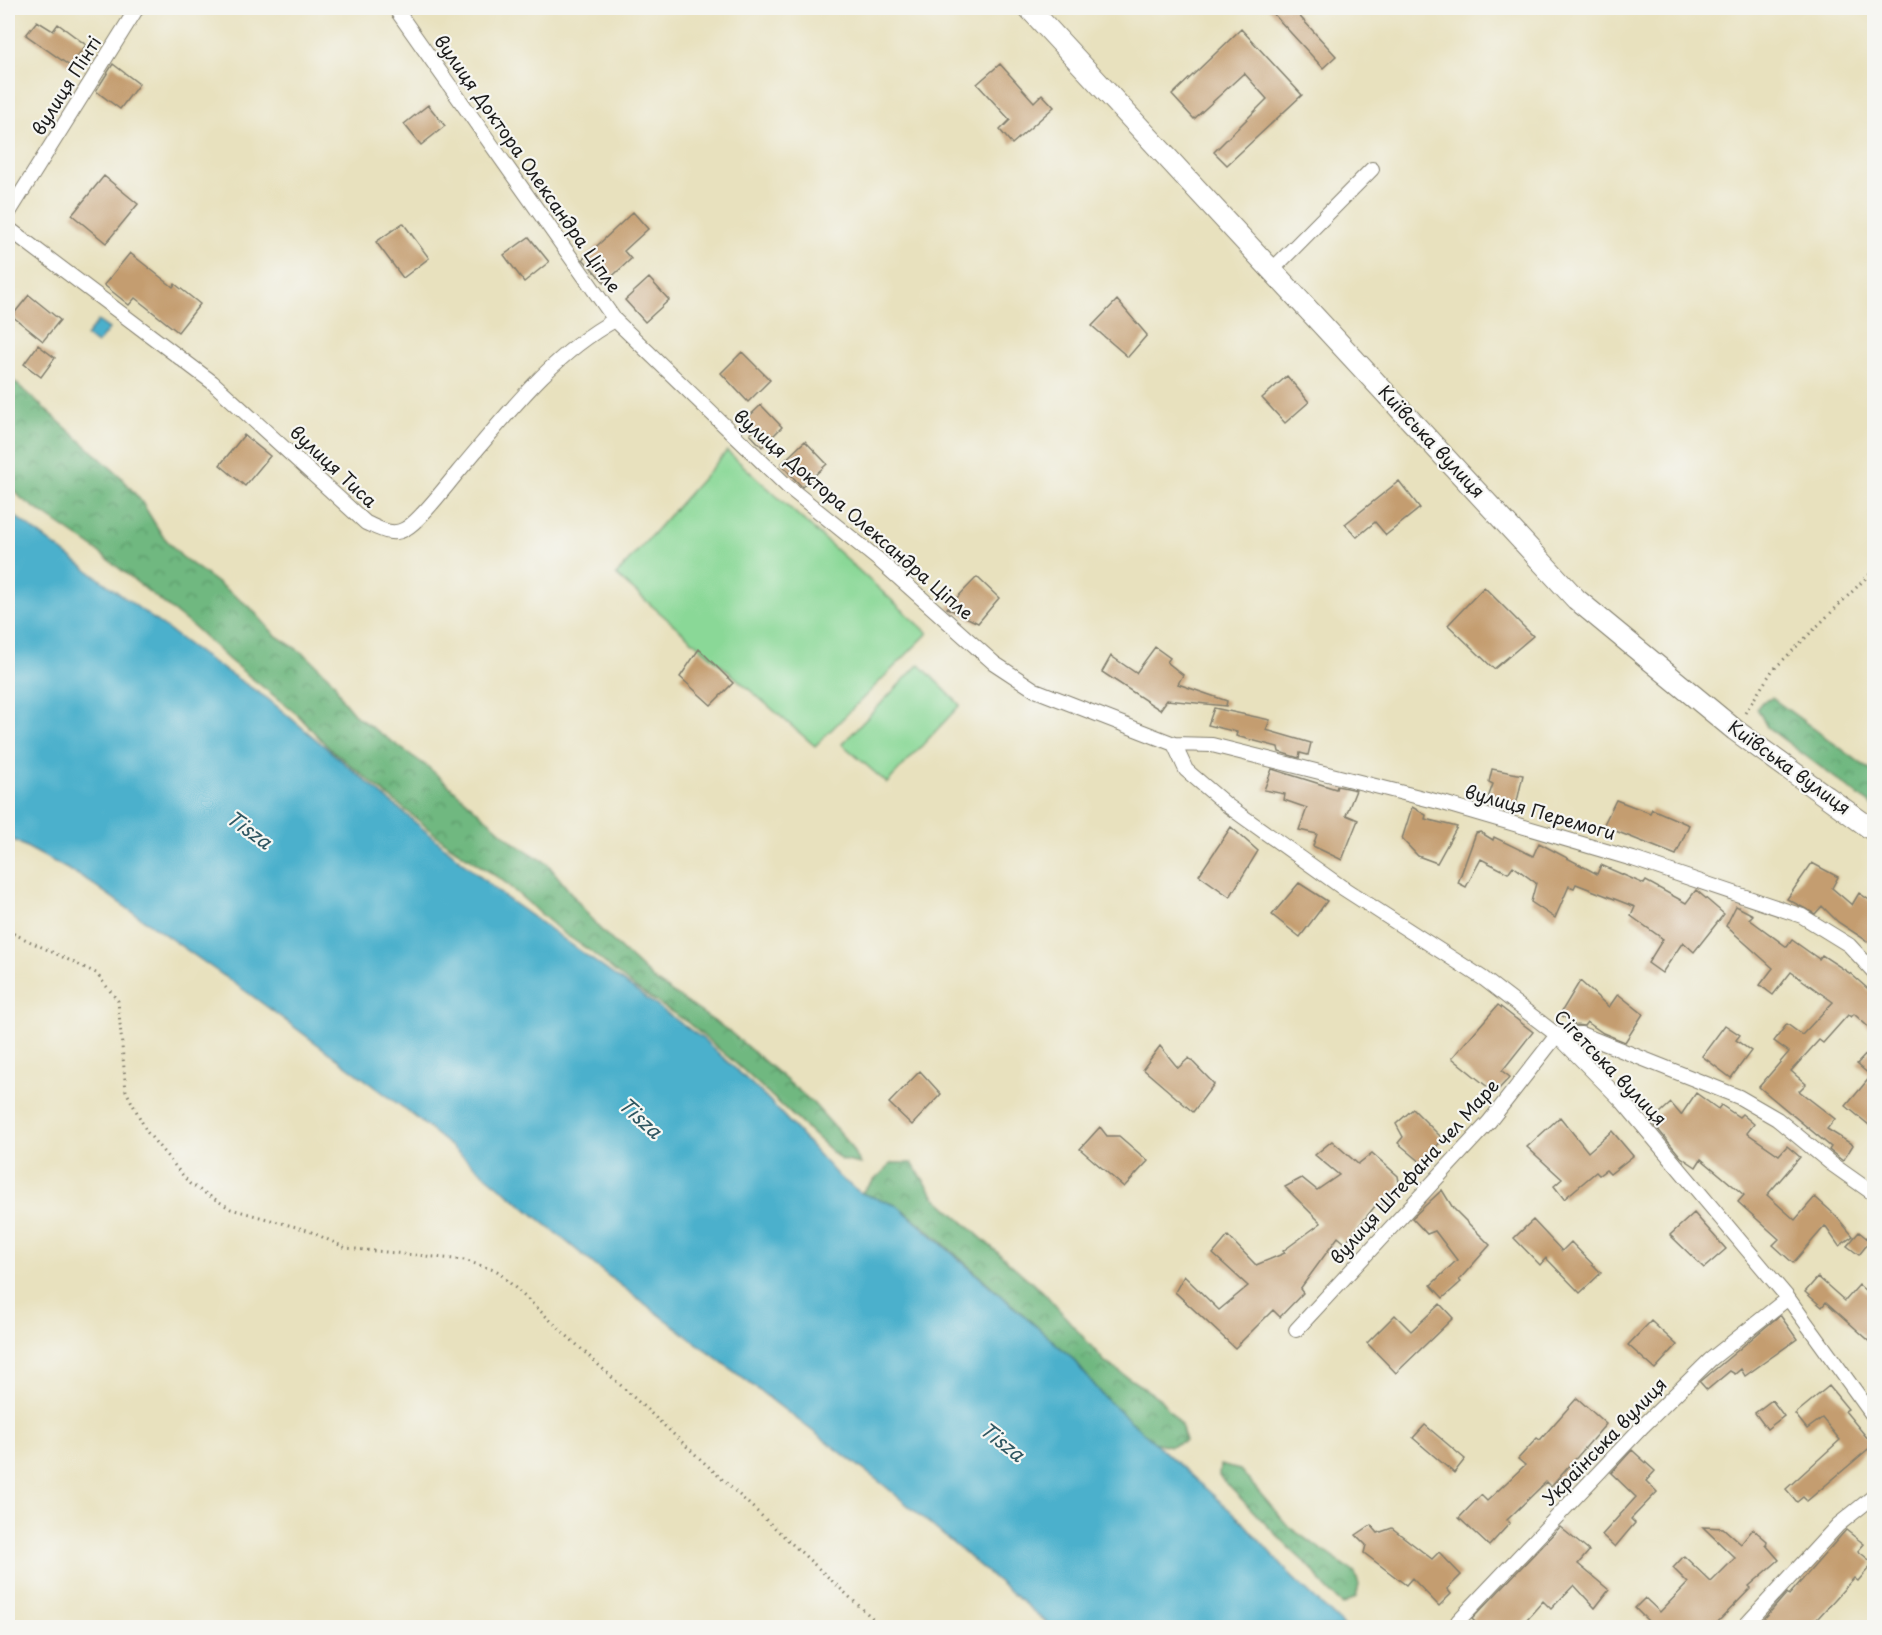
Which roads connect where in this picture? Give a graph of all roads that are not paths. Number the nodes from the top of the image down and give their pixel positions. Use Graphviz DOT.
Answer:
graph roads {
  1 [pos="137,8"];
  2 [pos="395,8"];
  3 [pos="1029,8"];
  4 [pos="1372,169"];
  5 [pos="8,214"];
  6 [pos="8,228"];
  7 [pos="1272,270"];
  8 [pos="615,320"];
  9 [pos="1174,744"];
  10 [pos="1875,831"];
  11 [pos="1875,972"];
  12 [pos="1557,1035"];
  13 [pos="1875,1194"];
  14 [pos="1788,1298"];
  15 [pos="1296,1330"];
  16 [pos="1875,1417"];
  17 [pos="1875,1496"];
  18 [pos="1458,1621"];
  19 [pos="1743,1628"];
  1 -- 5 [label="street, вулиця Пінті"];
  2 -- 8 [label="street, вулиця Доктора Олександра Ціпле"];
  3 -- 7 [label="main road, Київська вулиця"];
  4 -- 7 [label="street"];
  6 -- 8 [label="street, вулиця Тиса"];
  7 -- 10 [label="main road, Київська вулиця"];
  8 -- 9 [label="street, вулиця Доктора Олександра Ціпле"];
  9 -- 11 [label="street, вулиця Перемоги"];
  9 -- 12 [label="street, Сігетська вулиця"];
  12 -- 13 [label="street"];
  12 -- 14 [label="street, Сігетська вулиця"];
  12 -- 15 [label="street, вулиця Штефана чел Маре"];
  14 -- 16 [label="street, Сігетська вулиця"];
  14 -- 18 [label="street, Українська вулиця"];
  17 -- 19 [label="street"];
}
